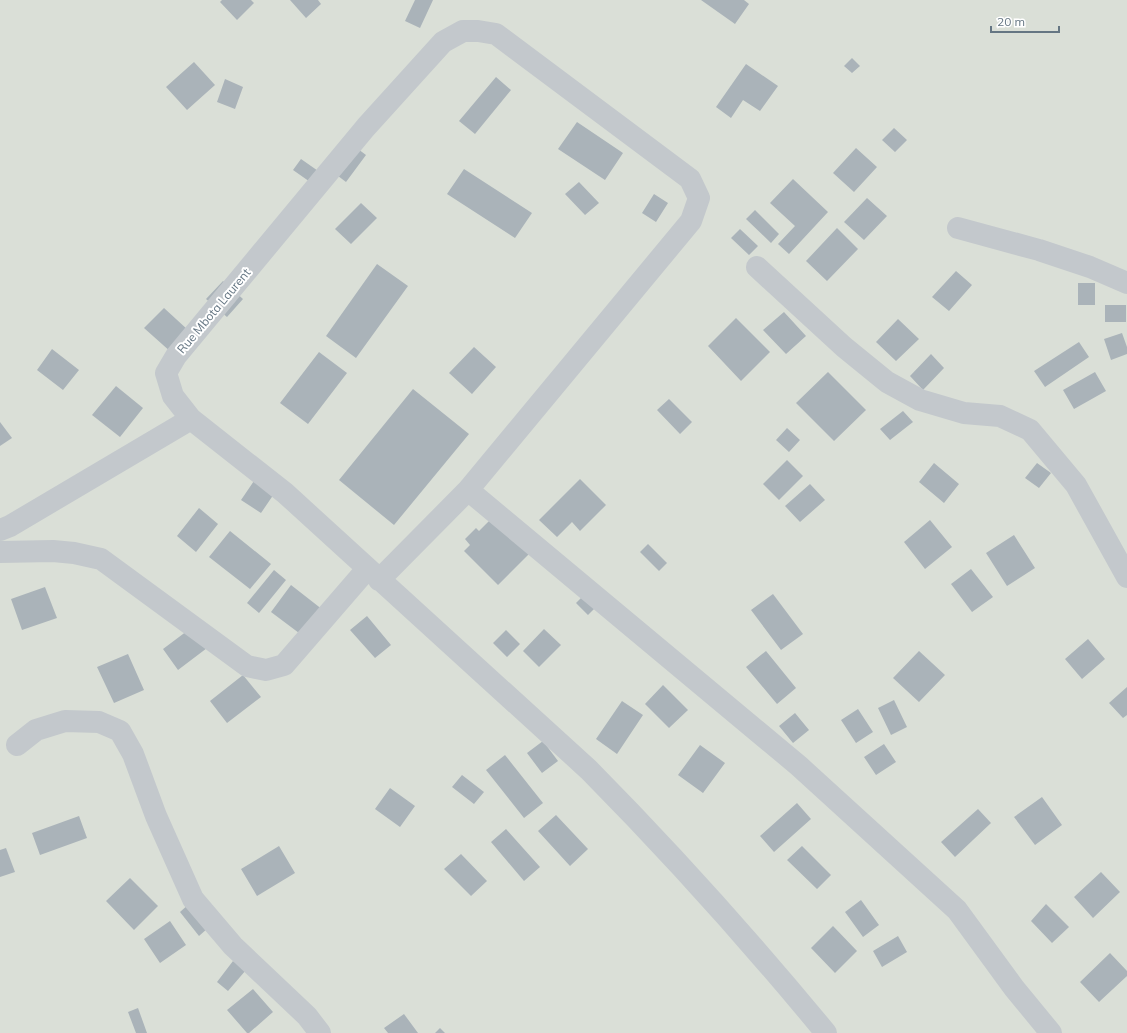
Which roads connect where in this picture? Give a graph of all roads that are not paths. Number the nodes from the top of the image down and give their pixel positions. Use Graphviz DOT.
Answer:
graph roads {
  1 [pos="958,228"];
  2 [pos="757,267"];
  3 [pos="1127,283"];
  4 [pos="191,419"];
  5 [pos="468,490"];
  6 [pos="0,530"];
  7 [pos="0,552"];
  8 [pos="373,574"];
  9 [pos="1127,577"];
  10 [pos="17,745"];
  11 [pos="320,1033"];
  12 [pos="826,1033"];
  13 [pos="1051,1033"];
  1 -- 3 [label="street"];
  2 -- 9 [label="street"];
  4 -- 5 [label="street, Rue Mbota Laurent"];
  4 -- 6 [label="street"];
  4 -- 8 [label="street, Rue Mbota Laurent"];
  5 -- 8 [label="street"];
  5 -- 13 [label="street"];
  7 -- 8 [label="street"];
  8 -- 12 [label="street, Rue Mbota Laurent"];
  10 -- 11 [label="street"];
}
